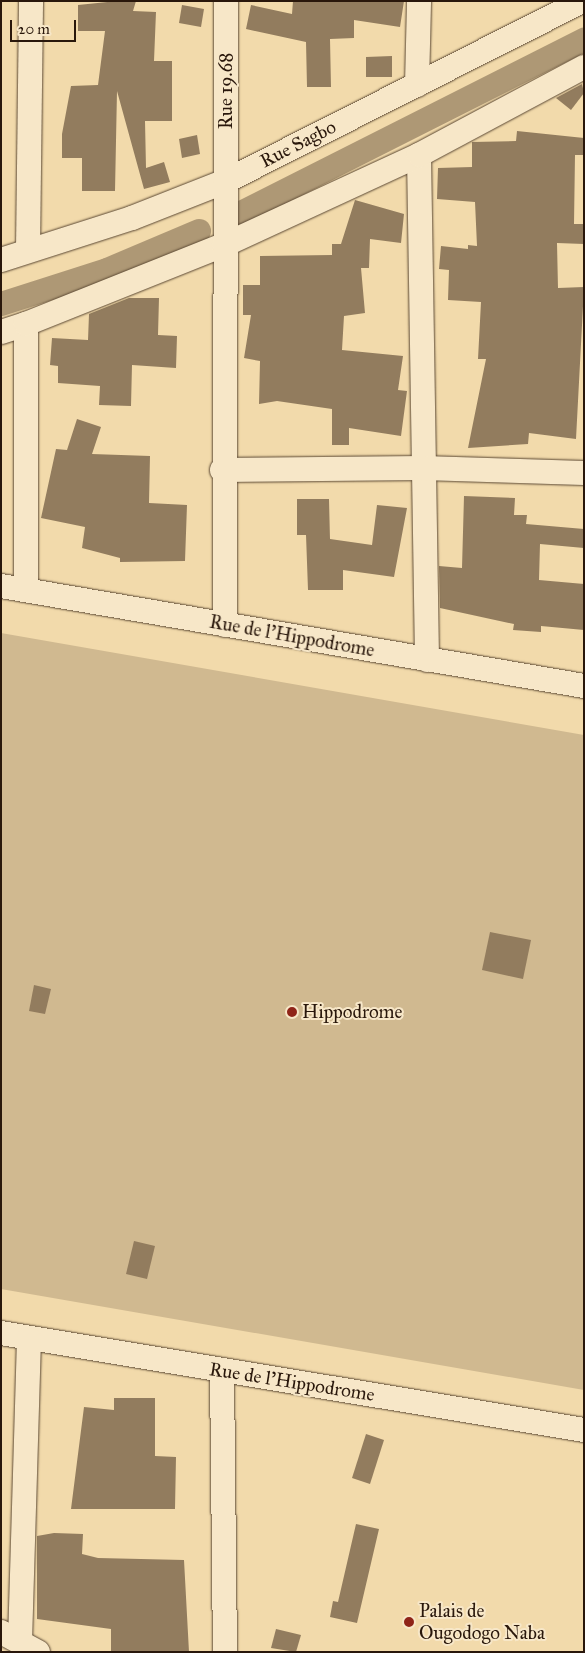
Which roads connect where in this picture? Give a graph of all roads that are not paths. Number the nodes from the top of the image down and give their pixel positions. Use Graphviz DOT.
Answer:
graph roads {
  1 [pos="31,1"];
  2 [pos="226,1"];
  3 [pos="419,1"];
  4 [pos="583,1"];
  5 [pos="584,67"];
  6 [pos="417,85"];
  7 [pos="419,155"];
  8 [pos="226,181"];
  9 [pos="224,245"];
  10 [pos="28,250"];
  11 [pos="1,260"];
  12 [pos="26,324"];
  13 [pos="1,332"];
  14 [pos="423,468"];
  15 [pos="222,470"];
  16 [pos="584,473"];
  17 [pos="1,586"];
  18 [pos="26,590"];
  19 [pos="225,625"];
  20 [pos="427,660"];
  21 [pos="584,686"];
  22 [pos="1,1333"];
  23 [pos="29,1338"];
  24 [pos="222,1370"];
  25 [pos="584,1430"];
  26 [pos="20,1642"];
  27 [pos="225,1652"];
  1 -- 10 [label="street"];
  2 -- 8 [label="street, Rue 19.68"];
  3 -- 6 [label="street"];
  4 -- 6 [label="street, Rue Sagbo"];
  5 -- 7 [label="street"];
  6 -- 8 [label="street, Rue Sagbo"];
  7 -- 9 [label="street"];
  7 -- 14 [label="street"];
  8 -- 9 [label="street, Rue 19.68"];
  8 -- 10 [label="street, Rue Sagbo"];
  9 -- 12 [label="street"];
  9 -- 15 [label="street, Rue 19.68"];
  10 -- 11 [label="street, Rue Sagbo"];
  12 -- 13 [label="street"];
  12 -- 18 [label="street"];
  14 -- 15 [label="street"];
  14 -- 16 [label="street"];
  14 -- 20 [label="street"];
  15 -- 19 [label="street, Rue 19.68"];
  17 -- 18 [label="street, Rue de l'Hippodrome"];
  18 -- 19 [label="street, Rue de l'Hippodrome"];
  19 -- 20 [label="street, Rue de l'Hippodrome"];
  20 -- 21 [label="street, Rue de l'Hippodrome"];
  22 -- 23 [label="street, Rue de l'Hippodrome"];
  23 -- 24 [label="street, Rue de l'Hippodrome"];
  23 -- 26 [label="street"];
  24 -- 25 [label="street, Rue de l'Hippodrome"];
  24 -- 27 [label="street"];
}
